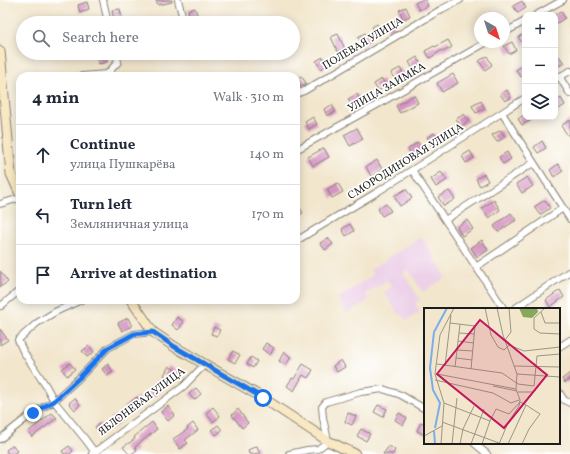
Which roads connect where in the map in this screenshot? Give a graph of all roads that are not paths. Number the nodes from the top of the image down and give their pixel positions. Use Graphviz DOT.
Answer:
graph roads {
  1 [pos="103,0"];
  2 [pos="178,0"];
  3 [pos="460,0"];
  4 [pos="563,0"];
  5 [pos="541,12"];
  6 [pos="182,15"];
  7 [pos="106,16"];
  8 [pos="522,23"];
  9 [pos="510,30"];
  10 [pos="477,48"];
  11 [pos="0,51"];
  12 [pos="118,60"];
  13 [pos="570,71"];
  14 [pos="109,72"];
  15 [pos="558,77"];
  16 [pos="558,79"];
  17 [pos="300,92"];
  18 [pos="570,94"];
  19 [pos="522,100"];
  20 [pos="502,113"];
  21 [pos="300,148"];
  22 [pos="534,162"];
  23 [pos="412,170"];
  24 [pos="16,185"];
  25 [pos="16,199"];
  26 [pos="0,204"];
  27 [pos="563,208"];
  28 [pos="570,219"];
  29 [pos="445,220"];
  30 [pos="300,239"];
  31 [pos="476,267"];
  32 [pos="570,271"];
  33 [pos="16,294"];
  34 [pos="72,304"];
  35 [pos="134,304"];
  36 [pos="2,306"];
  37 [pos="503,308"];
  38 [pos="515,308"];
  39 [pos="153,332"];
  40 [pos="570,340"];
  41 [pos="560,346"];
  42 [pos="205,364"];
  43 [pos="560,394"];
  44 [pos="54,401"];
  45 [pos="570,403"];
  46 [pos="424,408"];
  47 [pos="0,439"];
  48 [pos="328,441"];
  49 [pos="475,444"];
  50 [pos="94,453"];
  51 [pos="289,454"];
  52 [pos="355,454"];
  53 [pos="487,454"];
  1 -- 7 [label="street"];
  2 -- 6 [label="street"];
  3 -- 17 [label="street, ПОЛЕВАЯ УЛИЦА"];
  4 -- 5 [label="street"];
  8 -- 9 [label="street"];
  10 -- 21 [label="street, УЛИЦА ЗАИМКА"];
  11 -- 24 [label="street"];
  12 -- 14 [label="street"];
  13 -- 15 [label="street"];
  16 -- 18 [label="street"];
  19 -- 20 [label="street, СМОРОДИНОВАЯ УЛИЦА"];
  20 -- 22 [label="street"];
  20 -- 23 [label="street, СМОРОДИНОВАЯ УЛИЦА"];
  22 -- 27 [label="street"];
  22 -- 29 [label="street"];
  23 -- 29 [label="street"];
  23 -- 30 [label="street, СМОРОДИНОВАЯ УЛИЦА"];
  25 -- 26 [label="street"];
  27 -- 28 [label="street"];
  27 -- 31 [label="street"];
  29 -- 31 [label="street"];
  31 -- 37 [label="street"];
  32 -- 38 [label="street"];
  33 -- 36 [label="street"];
  34 -- 44 [label="street"];
  35 -- 39 [label="street"];
  39 -- 42 [label="street"];
  39 -- 44 [label="street"];
  40 -- 41 [label="street"];
  42 -- 48 [label="street"];
  42 -- 50 [label="street, ЯБЛОНЕВАЯ УЛИЦА"];
  43 -- 45 [label="street"];
  44 -- 47 [label="street"];
  44 -- 50 [label="street"];
  46 -- 48 [label="street"];
  48 -- 51 [label="street"];
  48 -- 52 [label="street"];
  49 -- 53 [label="street"];
}
